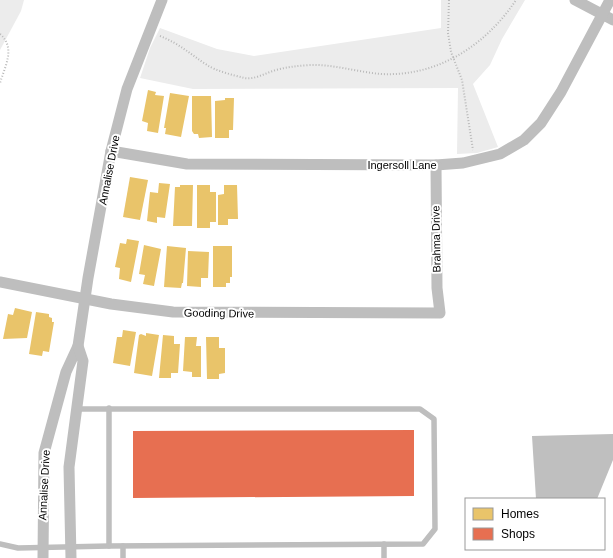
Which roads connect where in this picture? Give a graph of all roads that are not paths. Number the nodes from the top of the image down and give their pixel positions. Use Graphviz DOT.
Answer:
graph roads {
  1 [pos="162,0"];
  2 [pos="575,0"];
  3 [pos="610,0"];
  4 [pos="602,14"];
  5 [pos="613,20"];
  6 [pos="111,151"];
  7 [pos="436,165"];
  8 [pos="0,282"];
  9 [pos="85,299"];
  10 [pos="440,313"];
  11 [pos="78,346"];
  12 [pos="77,408"];
  13 [pos="109,408"];
  14 [pos="0,544"];
  15 [pos="384,544"];
  16 [pos="109,546"];
  17 [pos="123,546"];
  18 [pos="70,547"];
  19 [pos="43,553"];
  20 [pos="70,558"];
  21 [pos="123,558"];
  22 [pos="384,558"];
  1 -- 6 [label="street, Annalise Drive"];
  2 -- 4 [label="street"];
  3 -- 4 [label="street, Ingersoll Lane"];
  4 -- 5 [label="street"];
  4 -- 7 [label="street, Ingersoll Lane"];
  6 -- 7 [label="street, Ingersoll Lane"];
  6 -- 9 [label="street, Annalise Drive"];
  7 -- 10 [label="street, Brahma Drive"];
  8 -- 9 [label="street, Gooding Drive"];
  9 -- 10 [label="street, Gooding Drive"];
  9 -- 11 [label="street, Annalise Drive"];
  11 -- 12 [label="street, Annalise Drive"];
  11 -- 19 [label="street, Annalise Drive"];
  12 -- 13 [label="lane"];
  12 -- 18 [label="street, Annalise Drive"];
  13 -- 15 [label="lane"];
  13 -- 16 [label="lane"];
  14 -- 19 [label="lane"];
  15 -- 17 [label="lane"];
  15 -- 22 [label="lane"];
  16 -- 17 [label="lane"];
  16 -- 18 [label="lane"];
  17 -- 21 [label="lane"];
  18 -- 19 [label="lane"];
  18 -- 20 [label="street, Annalise Drive"];
}
